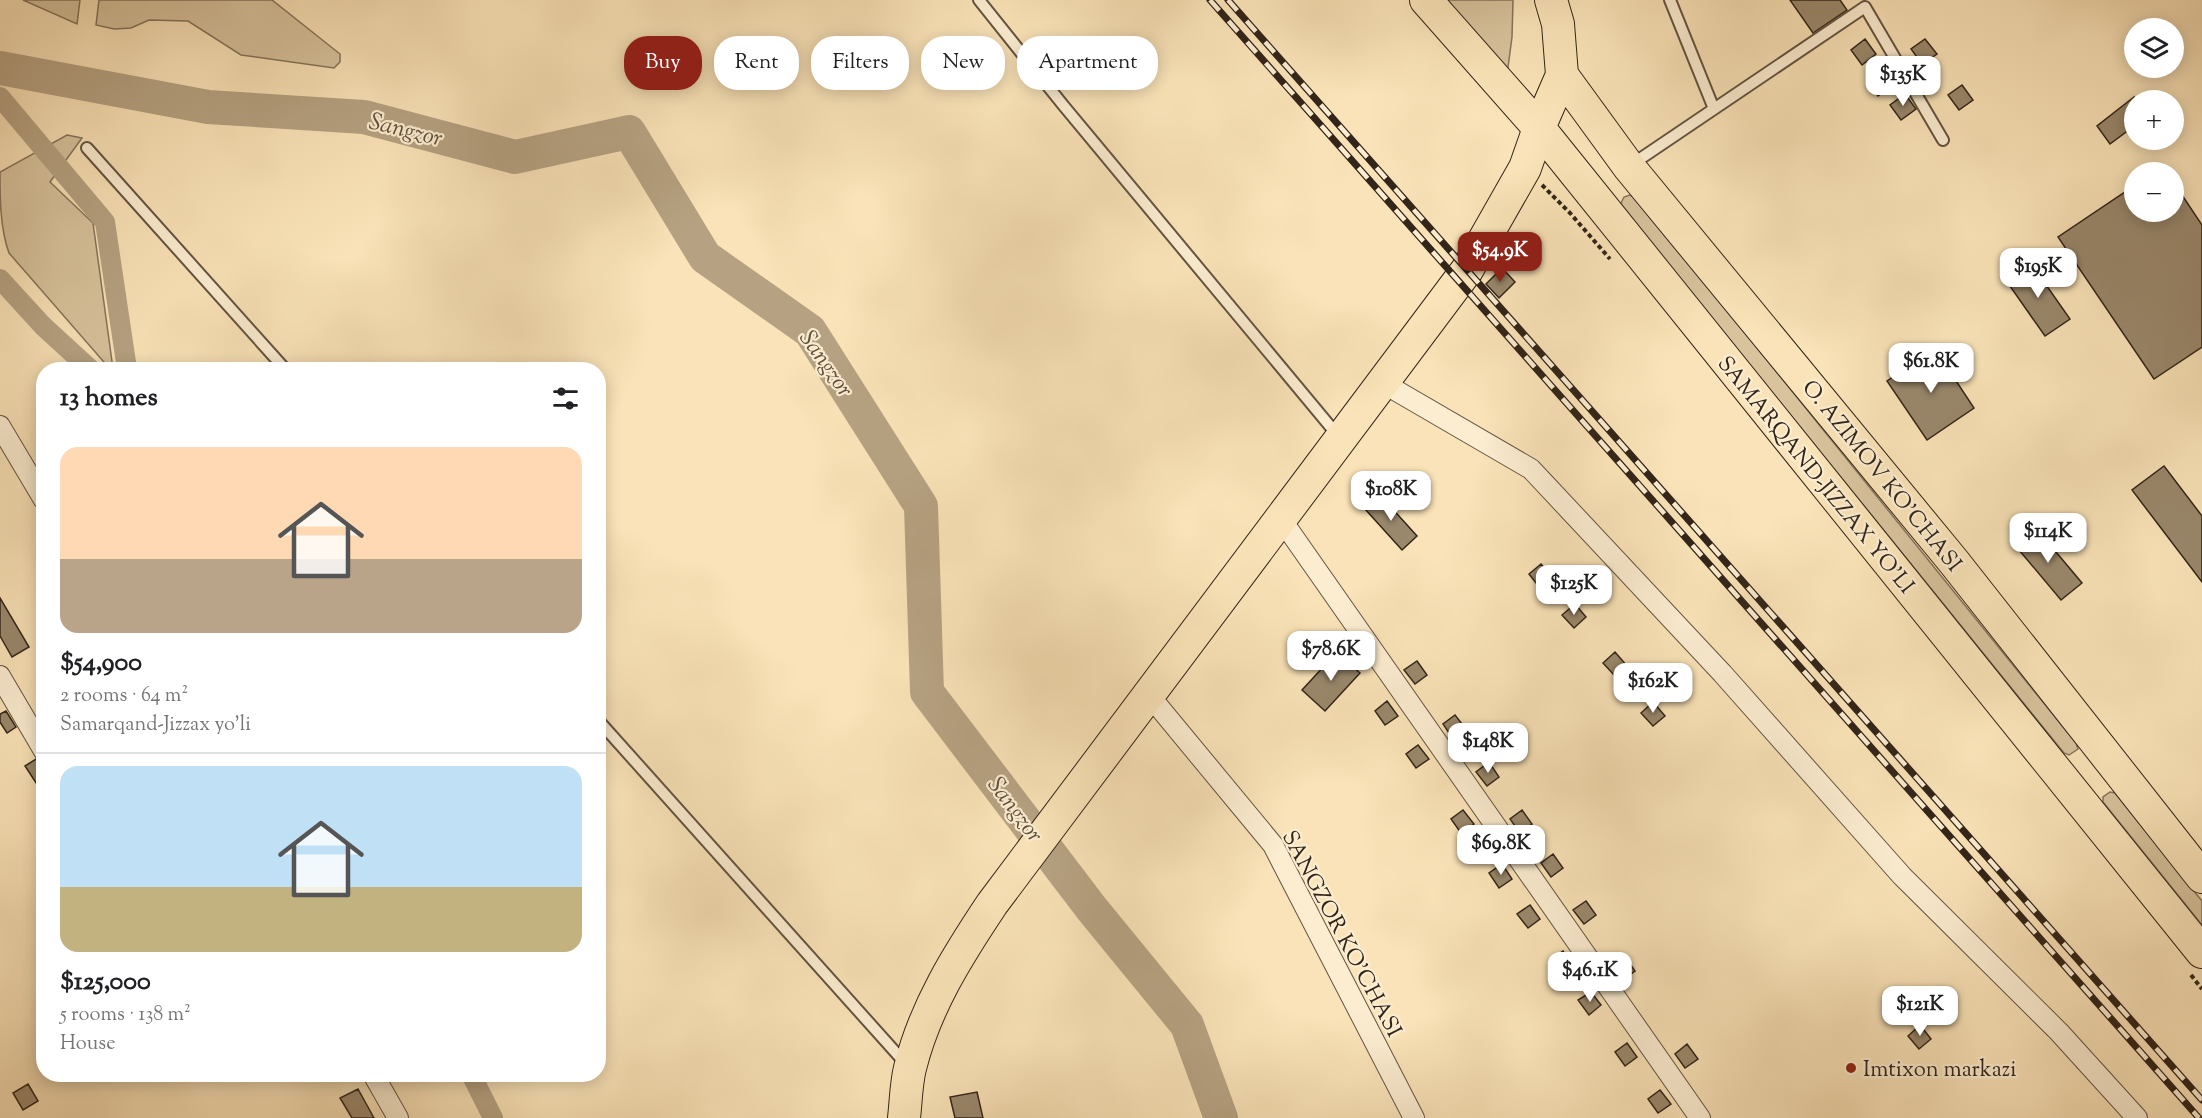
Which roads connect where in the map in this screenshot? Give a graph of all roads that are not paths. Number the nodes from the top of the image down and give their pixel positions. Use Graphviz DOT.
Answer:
graph roads {
  1 [pos="979,0"];
  2 [pos="1426,0"];
  3 [pos="1551,0"];
  4 [pos="1671,0"];
  5 [pos="1864,4"];
  6 [pos="1562,75"];
  7 [pos="1714,109"];
  8 [pos="1539,128"];
  9 [pos="1943,140"];
  10 [pos="87,148"];
  11 [pos="1629,167"];
  12 [pos="279,362"];
  13 [pos="1383,383"];
  14 [pos="0,426"];
  15 [pos="1341,440"];
  16 [pos="36,487"];
  17 [pos="1281,519"];
  18 [pos="0,676"];
  19 [pos="1149,695"];
  20 [pos="606,729"];
  21 [pos="36,737"];
  22 [pos="2091,737"];
  23 [pos="2052,766"];
  24 [pos="2202,876"];
  25 [pos="2202,952"];
  26 [pos="910,1069"];
  27 [pos="378,1082"];
  28 [pos="398,1118"];
  29 [pos="904,1118"];
  30 [pos="1414,1118"];
  31 [pos="1700,1118"];
  32 [pos="2137,1118"];
  1 -- 15 [label="lane"];
  2 -- 8 [label="main road, SAMARQAND-JIZZAX YO'LI"];
  3 -- 6 [label="main road"];
  4 -- 7 [label="lane"];
  5 -- 7 [label="lane"];
  5 -- 9 [label="lane"];
  6 -- 8 [label="main road"];
  6 -- 11 [label="main road, O. AZIMOV KO'CHASI"];
  7 -- 11 [label="lane"];
  8 -- 13 [label="main road"];
  8 -- 23 [label="main road, SAMARQAND-JIZZAX YO'LI"];
  10 -- 12 [label="lane"];
  11 -- 22 [label="main road, O. AZIMOV KO'CHASI"];
  13 -- 15 [label="main road"];
  13 -- 32 [label="street"];
  14 -- 16 [label="street"];
  15 -- 17 [label="main road"];
  17 -- 19 [label="main road"];
  17 -- 31 [label="street"];
  18 -- 21 [label="street"];
  19 -- 26 [label="main road"];
  19 -- 30 [label="street, SANGZOR KO'CHASI"];
  20 -- 26 [label="lane"];
  22 -- 23 [label="main road"];
  22 -- 24 [label="main road, O. AZIMOV KO'CHASI"];
  23 -- 25 [label="main road, SAMARQAND-JIZZAX YO'LI"];
  26 -- 29 [label="main road"];
  27 -- 28 [label="street"];
}
